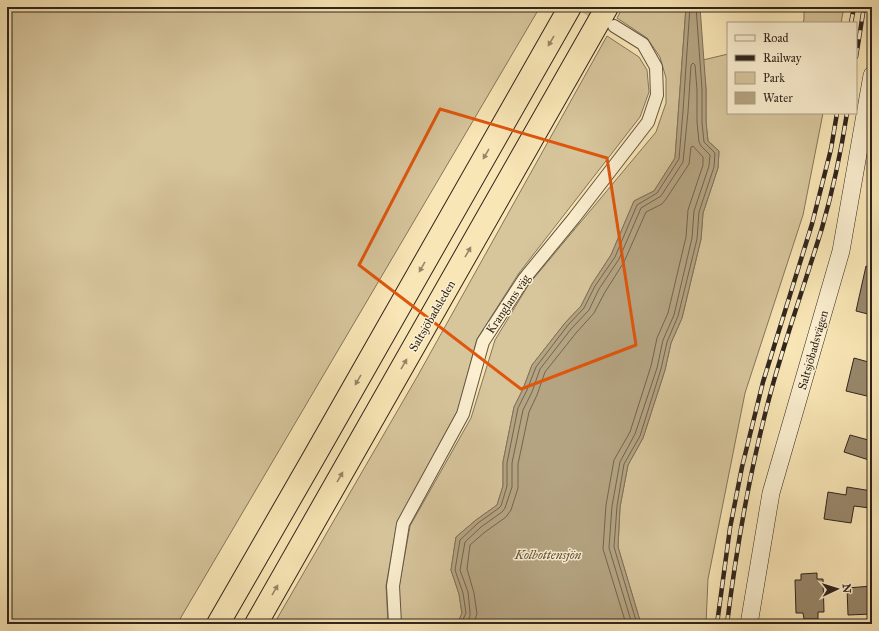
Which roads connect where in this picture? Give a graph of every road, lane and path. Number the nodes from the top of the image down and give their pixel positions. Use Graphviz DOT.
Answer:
graph roads {
  1 [pos="570,7"];
  2 [pos="610,16"];
  3 [pos="872,74"];
  4 [pos="218,624"];
  5 [pos="256,624"];
  6 [pos="395,624"];
  7 [pos="749,624"];
  1 -- 4 [label="highway, one-way"];
  5 -- 2 [label="highway, Saltsjöbadsleden, one-way"];
  2 -- 6 [label="street, Kranglans väg"];
  3 -- 7 [label="street, Saltsjöbadsvägen"];
}
